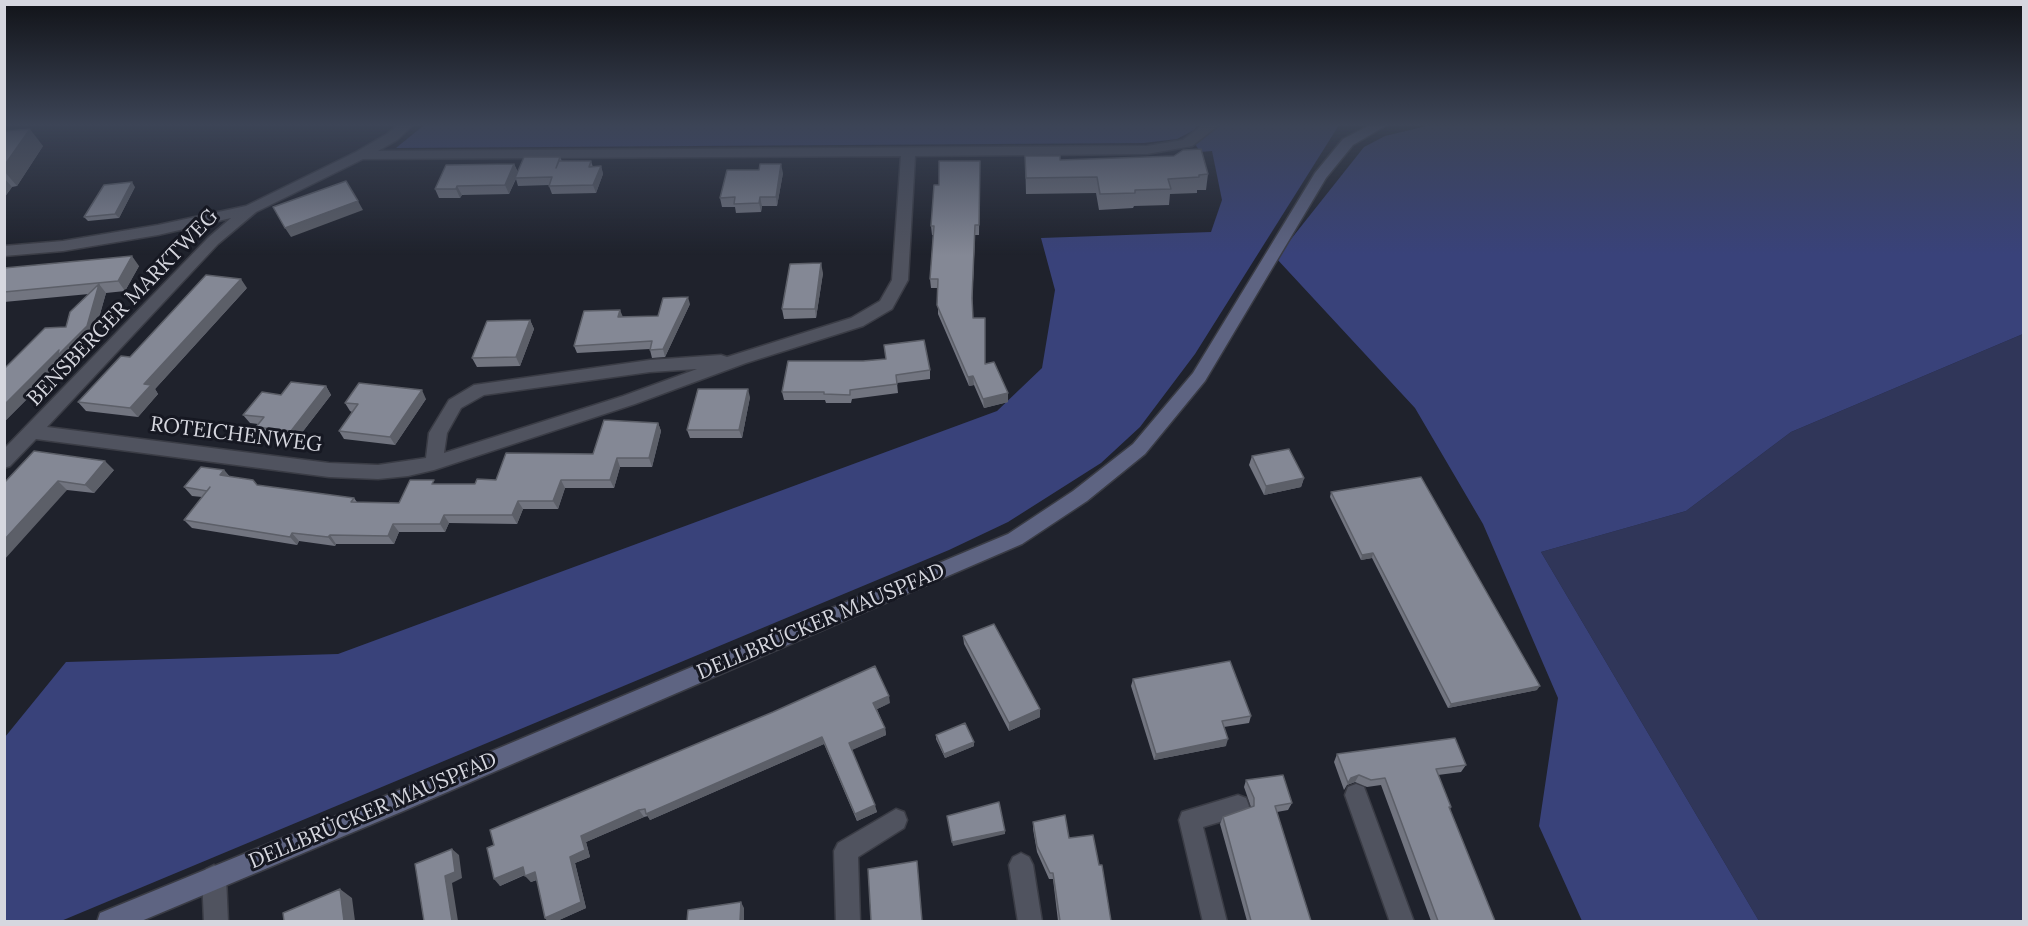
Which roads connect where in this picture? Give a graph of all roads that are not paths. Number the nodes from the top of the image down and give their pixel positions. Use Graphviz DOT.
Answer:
graph roads {
  1 [pos="334,168"];
  2 [pos="907,168"];
  3 [pos="1326,168"];
  4 [pos="251,209"];
  5 [pos="4,251"];
  6 [pos="740,359"];
  7 [pos="33,432"];
  8 [pos="4,461"];
  9 [pos="434,463"];
  10 [pos="1356,795"];
  11 [pos="1238,806"];
  12 [pos="896,820"];
  13 [pos="1021,865"];
  14 [pos="214,877"];
  15 [pos="109,921"];
  16 [pos="216,921"];
  17 [pos="848,921"];
  18 [pos="1030,921"];
  19 [pos="1215,921"];
  20 [pos="1402,921"];
  1 -- 4 [label="street, BENSBERGER MARKTWEG"];
  2 -- 6 [label="street, ROTEICHENWEG"];
  3 -- 14 [label="main road, DELLBRÜCKER MAUSPFAD"];
  4 -- 5 [label="street"];
  4 -- 7 [label="street, BENSBERGER MARKTWEG"];
  6 -- 9 [label="street, ROTEICHENWEG"];
  6 -- 9 [label="street, ROTEICHENWEG"];
  7 -- 8 [label="street, BENSBERGER MARKTWEG"];
  7 -- 9 [label="street, ROTEICHENWEG"];
  10 -- 20 [label="street"];
  11 -- 19 [label="street"];
  12 -- 17 [label="street"];
  13 -- 18 [label="street"];
  14 -- 15 [label="main road, DELLBRÜCKER MAUSPFAD"];
  14 -- 16 [label="street"];
}
